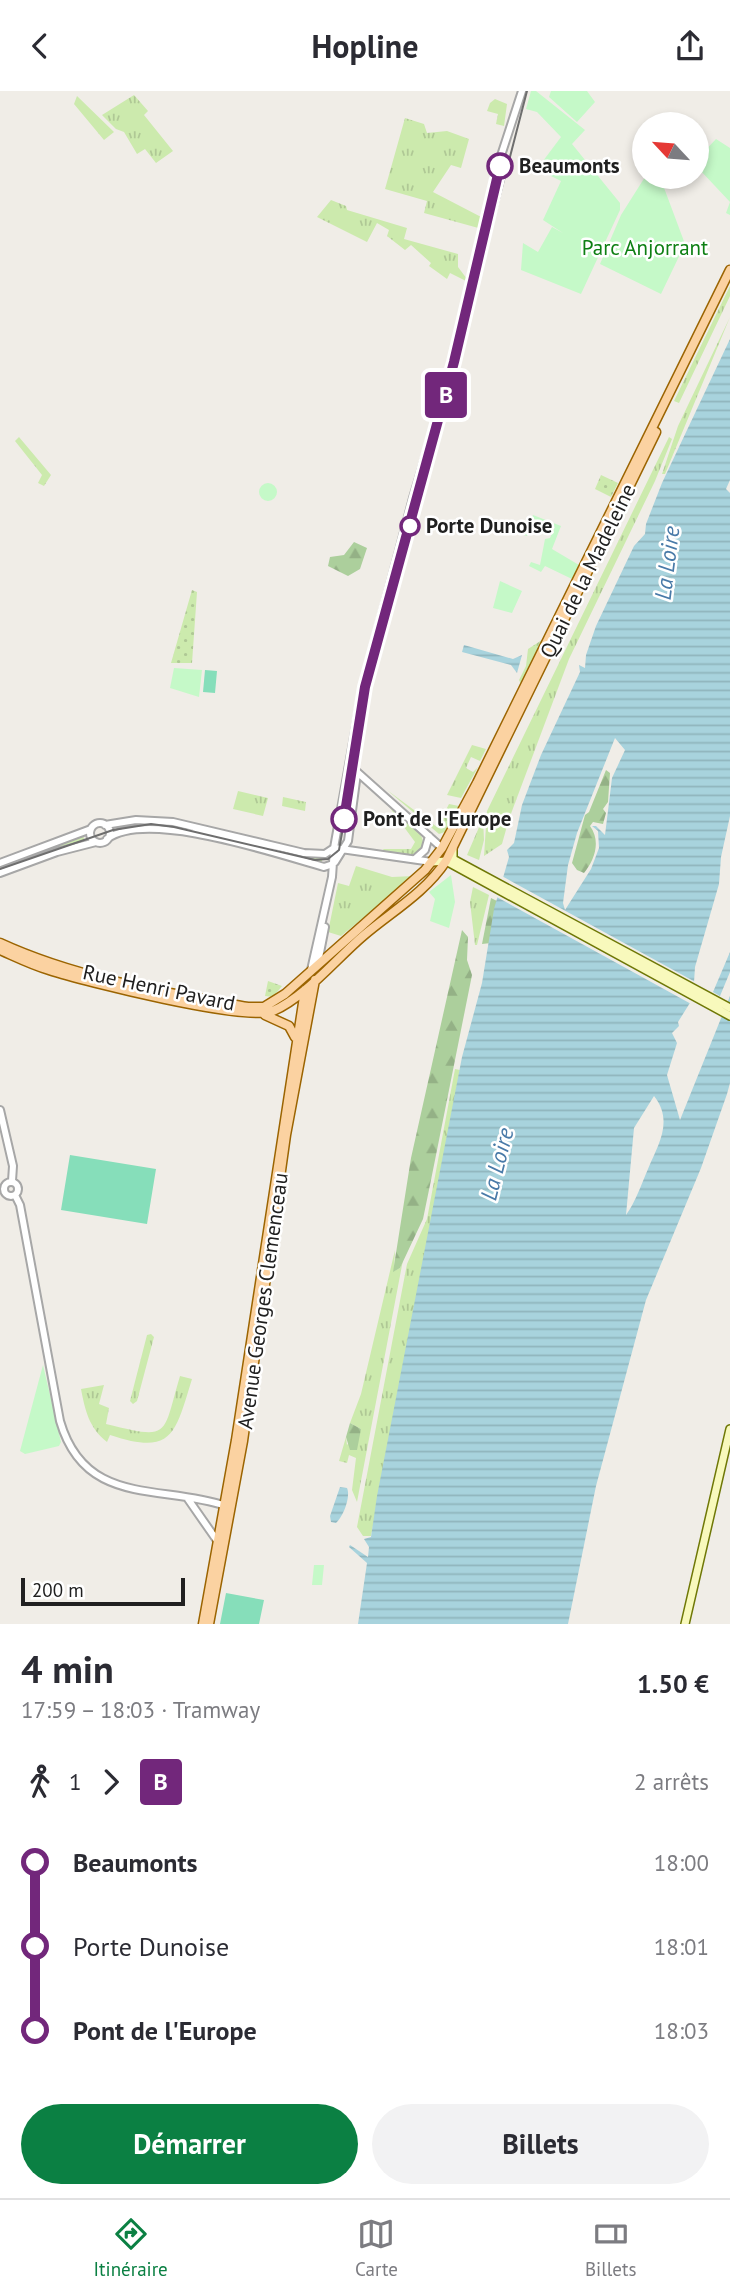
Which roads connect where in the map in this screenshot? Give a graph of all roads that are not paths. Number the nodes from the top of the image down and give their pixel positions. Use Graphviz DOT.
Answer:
graph roads {
  1 [pos="522,91"];
  2 [pos="729,275"];
  3 [pos="663,404"];
  4 [pos="643,458"];
  5 [pos="549,636"];
  6 [pos="526,698"];
  7 [pos="477,783"];
  8 [pos="105,825"];
  9 [pos="87,831"];
  10 [pos="429,836"];
  11 [pos="107,839"];
  12 [pos="96,842"];
  13 [pos="334,848"];
  14 [pos="343,851"];
  15 [pos="416,858"];
  16 [pos="447,861"];
  17 [pos="0,863"];
  18 [pos="333,864"];
  19 [pos="0,873"];
  20 [pos="383,920"];
  21 [pos="0,943"];
  22 [pos="0,950"];
  23 [pos="311,976"];
  24 [pos="730,1008"];
  25 [pos="262,1014"];
  26 [pos="730,1016"];
  27 [pos="296,1039"];
  28 [pos="302,1051"];
  29 [pos="0,1110"];
  30 [pos="12,1181"];
  31 [pos="15,1195"];
  32 [pos="730,1429"];
  33 [pos="185,1498"];
  34 [pos="225,1504"];
  35 [pos="229,1518"];
  36 [pos="221,1540"];
  37 [pos="203,1624"];
  38 [pos="209,1624"];
  39 [pos="685,1624"];
  1 -- 13 [label="street"];
  2 -- 3 [label="main road, Quai de la Madeleine"];
  2 -- 4 [label="main road, Quai de la Madeleine"];
  3 -- 4 [label="main road"];
  3 -- 5 [label="main road, Quai de la Madeleine"];
  4 -- 6 [label="main road, Quai de la Madeleine"];
  5 -- 6 [label="main road"];
  5 -- 7 [label="main road, Quai de la Madeleine"];
  6 -- 16 [label="main road, Quai de la Madeleine"];
  7 -- 16 [label="main road"];
  7 -- 16 [label="main road, Quai de la Madeleine"];
  8 -- 9 [label="street"];
  8 -- 11 [label="street"];
  8 -- 13 [label="street"];
  9 -- 12 [label="street"];
  9 -- 17 [label="street"];
  10 -- 14 [label="street"];
  10 -- 15 [label="street"];
  10 -- 16 [label="street"];
  11 -- 12 [label="street"];
  11 -- 18 [label="street"];
  12 -- 19 [label="street"];
  13 -- 14 [label="street"];
  13 -- 18 [label="street"];
  14 -- 15 [label="street"];
  14 -- 18 [label="street"];
  15 -- 16 [label="street"];
  16 -- 20 [label="main road"];
  16 -- 20 [label="main road"];
  16 -- 23 [label="main road"];
  16 -- 24 [label="main road"];
  16 -- 26 [label="main road"];
  18 -- 23 [label="street"];
  20 -- 23 [label="main road"];
  21 -- 23 [label="main road, Rue Henri Pavard"];
  22 -- 25 [label="main road, Rue Henri Pavard"];
  23 -- 25 [label="main road, Rue Henri Pavard"];
  23 -- 27 [label="main road, Avenue Georges Clemenceau"];
  23 -- 28 [label="main road"];
  23 -- 28 [label="main road, Avenue Georges Clemenceau"];
  25 -- 27 [label="main road"];
  27 -- 34 [label="main road, Avenue Georges Clemenceau"];
  28 -- 35 [label="main road, Avenue Georges Clemenceau"];
  29 -- 30 [label="street"];
  30 -- 31 [label="street"];
  30 -- 31 [label="street"];
  31 -- 33 [label="street"];
  32 -- 39 [label="main road"];
  33 -- 34 [label="street"];
  33 -- 36 [label="street"];
  34 -- 35 [label="street"];
  34 -- 36 [label="main road, Avenue Georges Clemenceau"];
  35 -- 36 [label="main road, Avenue Georges Clemenceau"];
  36 -- 37 [label="main road"];
  36 -- 38 [label="main road, Avenue Georges Clemenceau"];
}
